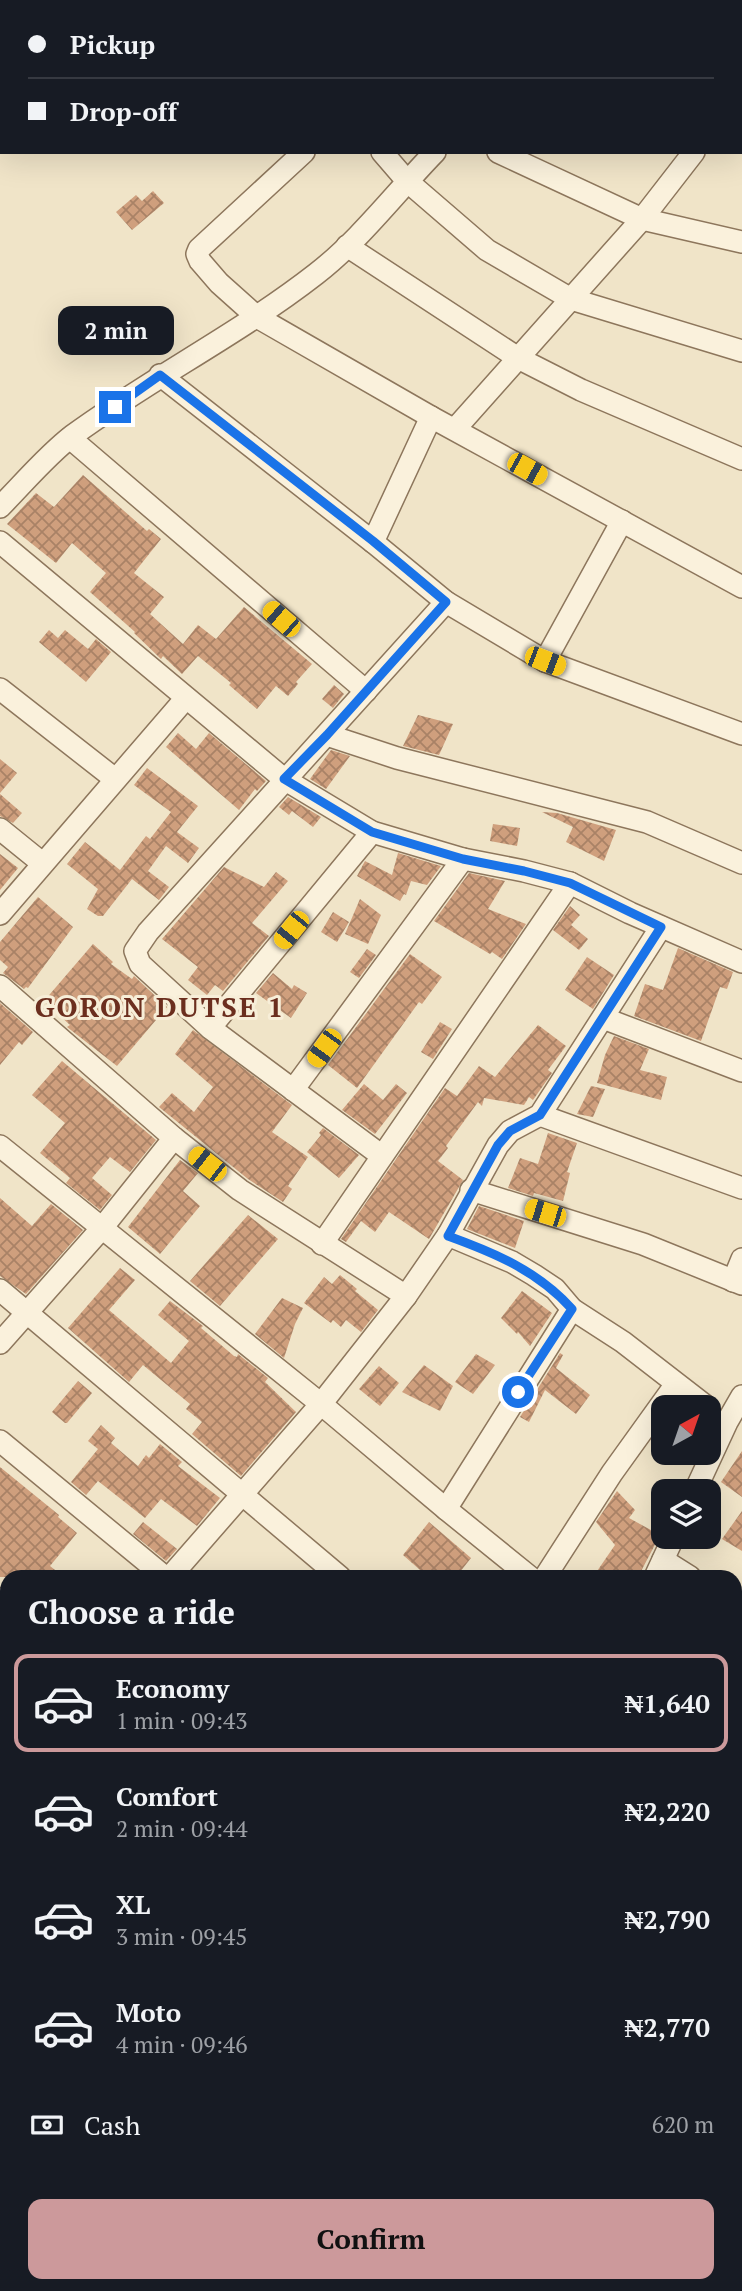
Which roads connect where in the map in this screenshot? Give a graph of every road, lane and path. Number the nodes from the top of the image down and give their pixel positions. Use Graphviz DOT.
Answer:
graph roads {
  1 [pos="302,154"];
  2 [pos="384,154"];
  3 [pos="433,154"];
  4 [pos="502,154"];
  5 [pos="692,154"];
  6 [pos="407,181"];
  7 [pos="642,219"];
  8 [pos="742,242"];
  9 [pos="347,246"];
  10 [pos="571,299"];
  11 [pos="257,317"];
  12 [pos="742,351"];
  13 [pos="518,358"];
  14 [pos="160,375"];
  15 [pos="431,416"];
  16 [pos="455,429"];
  17 [pos="70,438"];
  18 [pos="742,459"];
  19 [pos="0,507"];
  20 [pos="622,521"];
  21 [pos="373,541"];
  22 [pos="0,542"];
  23 [pos="742,587"];
  24 [pos="446,602"];
  25 [pos="545,661"];
  26 [pos="0,689"];
  27 [pos="366,691"];
  28 [pos="186,698"];
  29 [pos="742,734"];
  30 [pos="327,735"];
  31 [pos="115,779"];
  32 [pos="284,779"];
  33 [pos="0,829"];
  34 [pos="372,832"];
  35 [pos="463,859"];
  36 [pos="42,863"];
  37 [pos="742,863"];
  38 [pos="570,883"];
  39 [pos="0,914"];
  40 [pos="661,927"];
  41 [pos="742,962"];
  42 [pos="0,986"];
  43 [pos="603,1018"];
  44 [pos="210,1028"];
  45 [pos="742,1071"];
  46 [pos="293,1090"];
  47 [pos="540,1115"];
  48 [pos="174,1138"];
  49 [pos="0,1146"];
  50 [pos="382,1156"];
  51 [pos="742,1187"];
  52 [pos="471,1190"];
  53 [pos="102,1228"];
  54 [pos="448,1236"];
  55 [pos="322,1244"];
  56 [pos="742,1259"];
  57 [pos="738,1282"];
  58 [pos="0,1290"];
  59 [pos="407,1296"];
  60 [pos="572,1309"];
  61 [pos="27,1313"];
  62 [pos="0,1343"];
  63 [pos="676,1384"];
  64 [pos="691,1395"];
  65 [pos="742,1396"];
  66 [pos="321,1405"];
  67 [pos="721,1418"];
  68 [pos="727,1422"];
  69 [pos="742,1437"];
  70 [pos="0,1441"];
  71 [pos="701,1479"];
  72 [pos="242,1493"];
  73 [pos="446,1510"];
  74 [pos="668,1549"];
  75 [pos="659,1569"];
  76 [pos="158,1570"];
  77 [pos="173,1570"];
  78 [pos="332,1570"];
  79 [pos="521,1570"];
  80 [pos="550,1570"];
  1 -- 11 [label="street"];
  2 -- 6 [label="street"];
  3 -- 6 [label="street"];
  4 -- 7 [label="street"];
  5 -- 7 [label="street"];
  6 -- 9 [label="street"];
  6 -- 10 [label="street"];
  7 -- 8 [label="street"];
  7 -- 10 [label="street"];
  9 -- 11 [label="street"];
  9 -- 13 [label="street"];
  10 -- 12 [label="street"];
  10 -- 13 [label="street"];
  11 -- 14 [label="street"];
  11 -- 15 [label="street"];
  13 -- 16 [label="street"];
  13 -- 18 [label="street"];
  14 -- 17 [label="street"];
  14 -- 21 [label="street"];
  15 -- 16 [label="street"];
  15 -- 21 [label="street"];
  16 -- 20 [label="street"];
  17 -- 19 [label="street"];
  17 -- 27 [label="street"];
  20 -- 23 [label="street"];
  20 -- 25 [label="street"];
  21 -- 24 [label="street"];
  22 -- 28 [label="street"];
  24 -- 25 [label="street"];
  24 -- 27 [label="street"];
  25 -- 29 [label="street"];
  26 -- 31 [label="street"];
  27 -- 30 [label="street"];
  28 -- 31 [label="street"];
  28 -- 32 [label="street"];
  30 -- 32 [label="street"];
  30 -- 37 [label="street"];
  31 -- 36 [label="street"];
  32 -- 34 [label="street"];
  32 -- 44 [label="street"];
  33 -- 36 [label="street"];
  34 -- 35 [label="street"];
  34 -- 44 [label="street"];
  35 -- 38 [label="street"];
  35 -- 46 [label="street"];
  36 -- 39 [label="street"];
  38 -- 40 [label="street"];
  38 -- 50 [label="street"];
  40 -- 41 [label="street"];
  40 -- 43 [label="street"];
  42 -- 48 [label="street"];
  43 -- 45 [label="street"];
  43 -- 47 [label="street"];
  44 -- 46 [label="street"];
  46 -- 50 [label="street"];
  47 -- 51 [label="street"];
  47 -- 52 [label="street"];
  48 -- 53 [label="street"];
  48 -- 55 [label="street"];
  49 -- 53 [label="street"];
  50 -- 55 [label="street"];
  52 -- 54 [label="street"];
  52 -- 57 [label="street"];
  53 -- 61 [label="street"];
  53 -- 66 [label="street"];
  54 -- 59 [label="street"];
  54 -- 60 [label="street"];
  55 -- 59 [label="street"];
  56 -- 57 [label="street"];
  58 -- 61 [label="street"];
  59 -- 66 [label="street"];
  60 -- 63 [label="street"];
  60 -- 73 [label="street"];
  61 -- 62 [label="street"];
  61 -- 72 [label="street"];
  63 -- 64 [label="street"];
  63 -- 80 [label="street"];
  65 -- 68 [label="street"];
  66 -- 72 [label="street"];
  66 -- 73 [label="street"];
  67 -- 68 [label="street"];
  68 -- 69 [label="street"];
  68 -- 71 [label="street"];
  70 -- 76 [label="street"];
  72 -- 77 [label="street"];
  72 -- 78 [label="street"];
  73 -- 79 [label="street"];
  74 -- 75 [label="street"];
}
